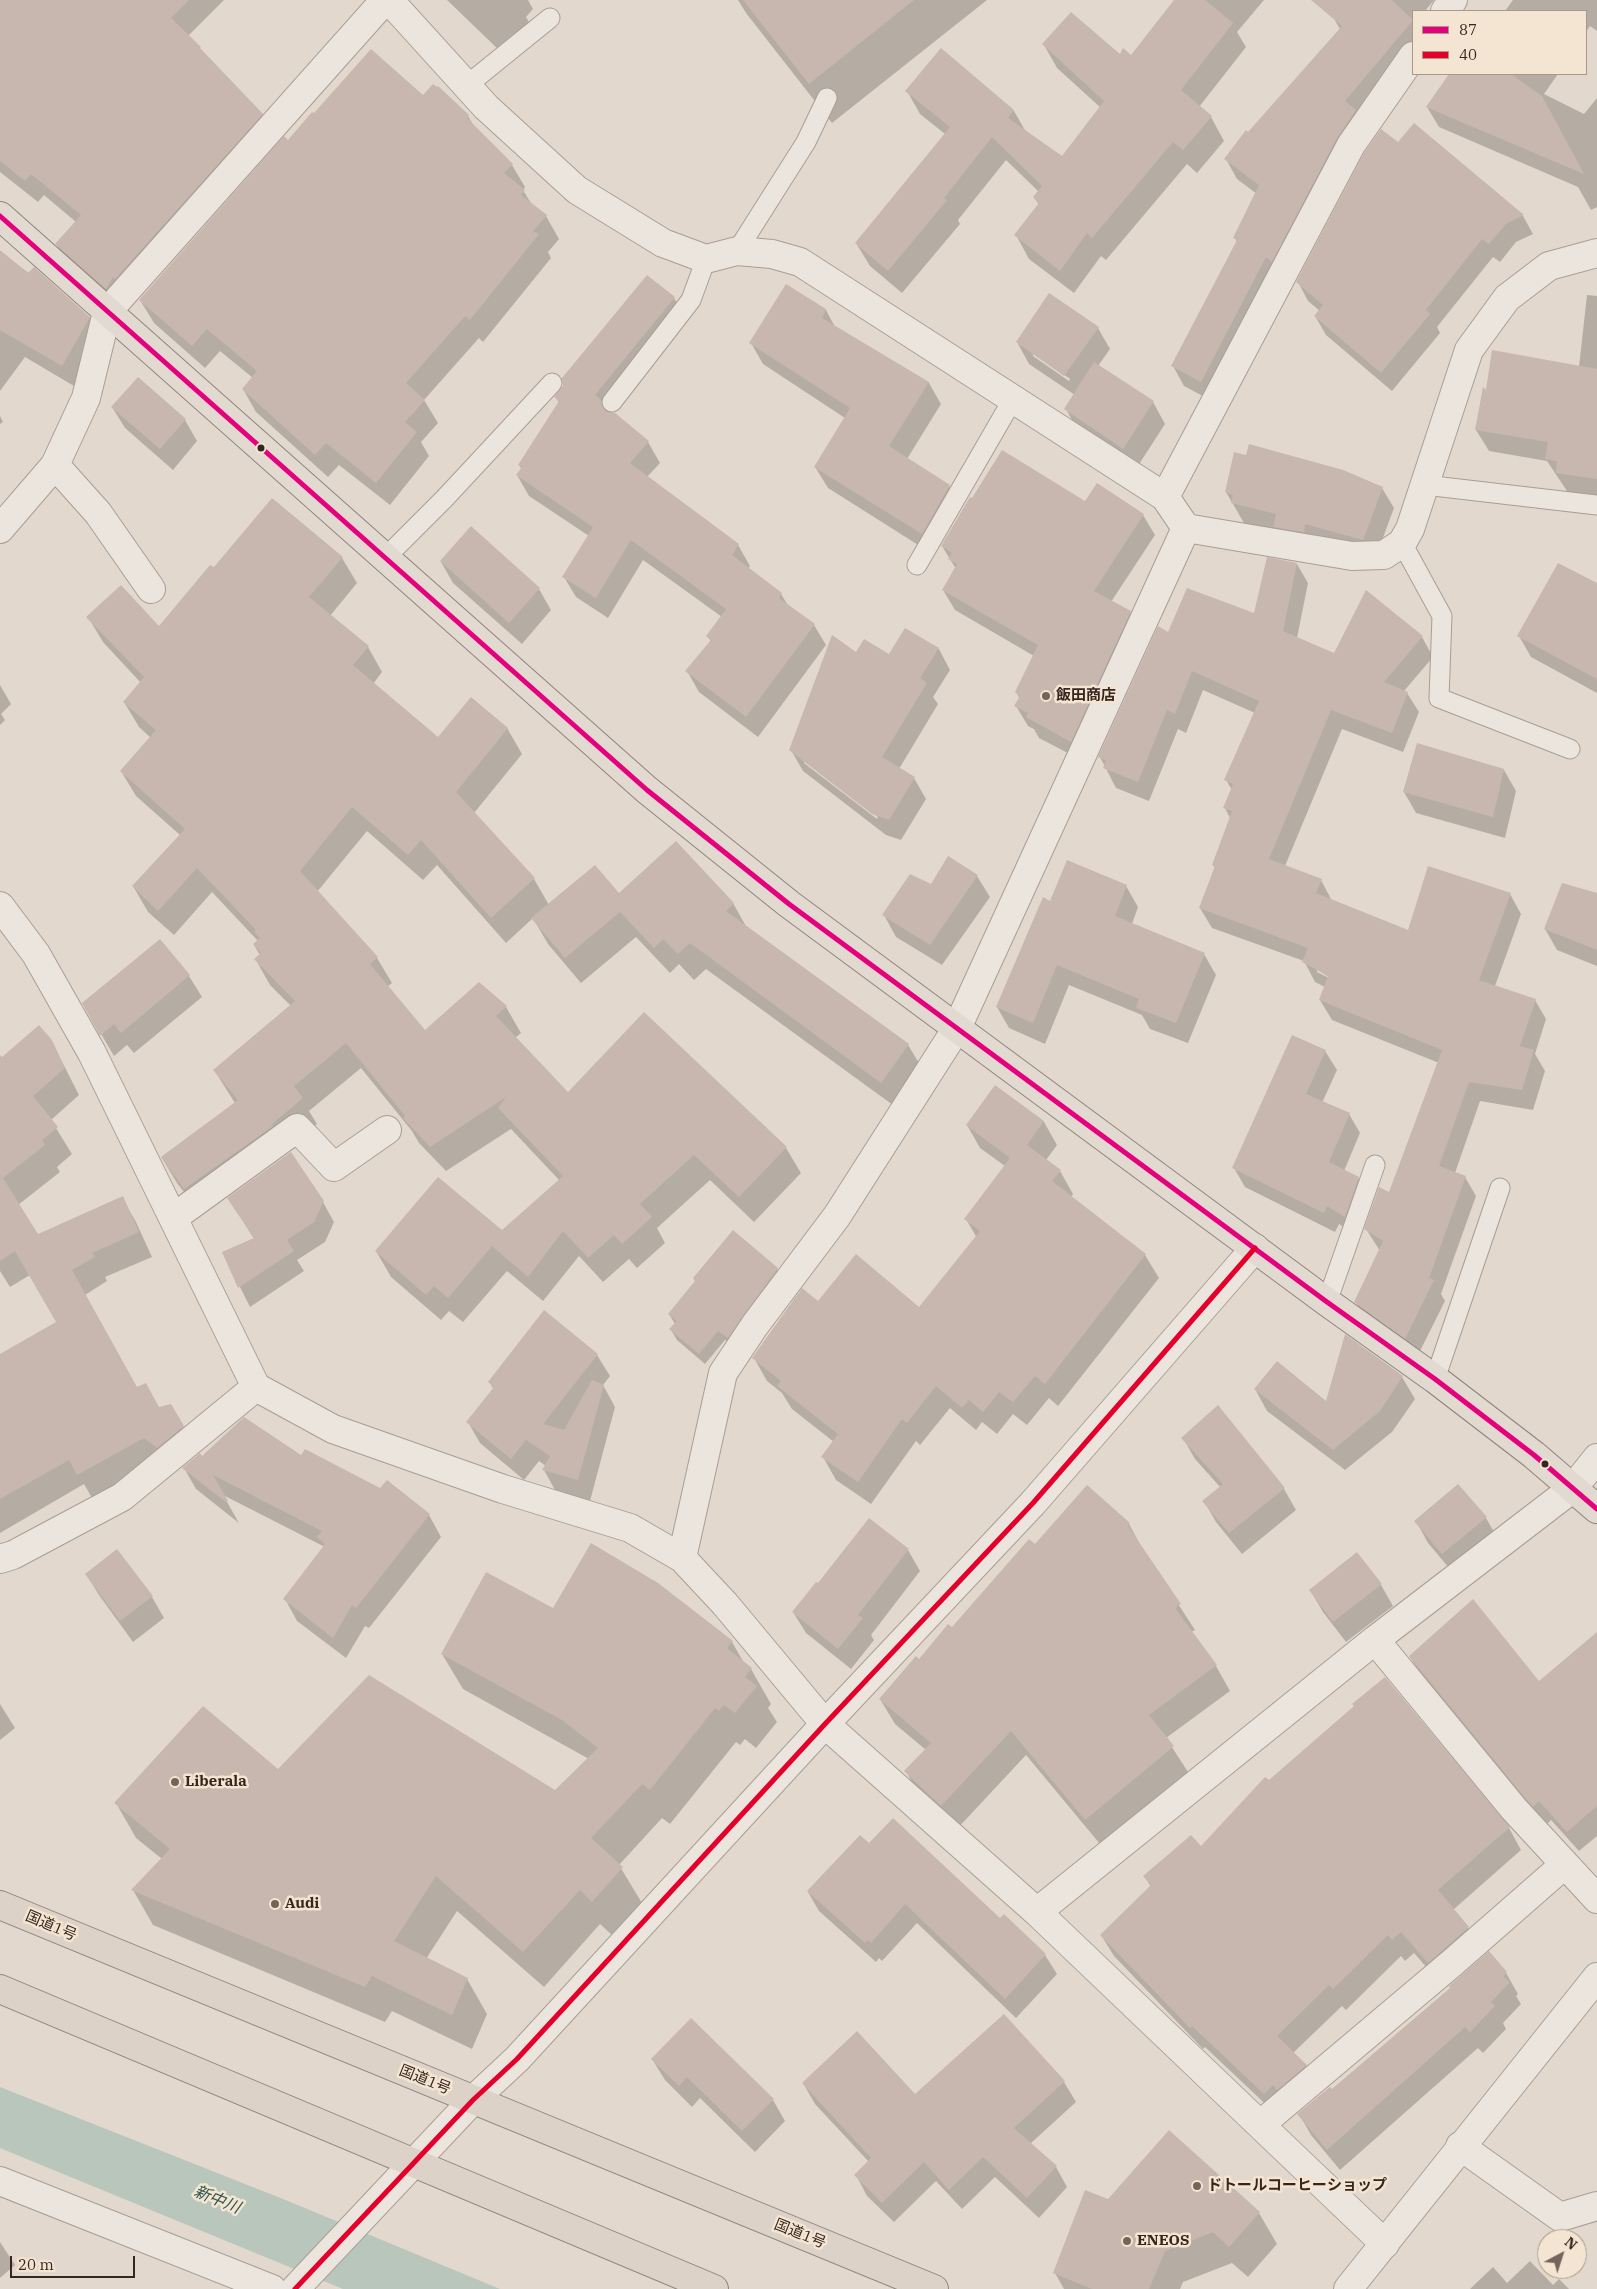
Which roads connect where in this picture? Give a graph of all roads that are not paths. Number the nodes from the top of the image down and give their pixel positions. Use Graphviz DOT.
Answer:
graph roads {
  1 [pos="387,0"];
  2 [pos="550,18"];
  3 [pos="1412,57"];
  4 [pos="466,86"];
  5 [pos="827,98"];
  6 [pos="0,216"];
  7 [pos="737,251"];
  8 [pos="1597,253"];
  9 [pos="706,258"];
  10 [pos="107,312"];
  11 [pos="552,383"];
  12 [pos="1013,399"];
  13 [pos="612,402"];
  14 [pos="55,465"];
  15 [pos="1425,485"];
  16 [pos="1165,496"];
  17 [pos="1597,505"];
  18 [pos="1186,528"];
  19 [pos="0,529"];
  20 [pos="1402,543"];
  21 [pos="385,558"];
  22 [pos="917,565"];
  23 [pos="151,589"];
  24 [pos="1570,749"];
  25 [pos="0,906"];
  26 [pos="957,1028"];
  27 [pos="387,1130"];
  28 [pos="1375,1165"];
  29 [pos="1500,1188"];
  30 [pos="173,1218"];
  31 [pos="1255,1248"];
  32 [pos="1328,1302"];
  33 [pos="1435,1379"];
  34 [pos="256,1388"];
  35 [pos="1597,1458"];
  36 [pos="1573,1488"];
  37 [pos="1597,1509"];
  38 [pos="682,1558"];
  39 [pos="0,1559"];
  40 [pos="1375,1640"];
  41 [pos="825,1724"];
  42 [pos="1564,1865"];
  43 [pos="1597,1899"];
  44 [pos="0,1905"];
  45 [pos="1037,1912"];
  46 [pos="1597,1976"];
  47 [pos="0,1989"];
  48 [pos="473,2100"];
  49 [pos="1260,2124"];
  50 [pos="1460,2146"];
  51 [pos="415,2163"];
  52 [pos="0,2181"];
  53 [pos="1597,2206"];
  54 [pos="1386,2244"];
  55 [pos="272,2289"];
  56 [pos="295,2289"];
  57 [pos="714,2289"];
  58 [pos="934,2289"];
  59 [pos="1348,2289"];
  1 -- 4 [label="street"];
  1 -- 10 [label="street"];
  2 -- 4 [label="lane"];
  3 -- 16 [label="street"];
  4 -- 9 [label="street"];
  5 -- 7 [label="lane"];
  6 -- 10 [label="main road"];
  7 -- 9 [label="street"];
  7 -- 12 [label="street"];
  8 -- 15 [label="street"];
  9 -- 13 [label="lane"];
  10 -- 14 [label="street"];
  10 -- 21 [label="main road"];
  11 -- 21 [label="lane"];
  12 -- 16 [label="street"];
  12 -- 22 [label="lane"];
  14 -- 19 [label="street"];
  14 -- 23 [label="street"];
  15 -- 17 [label="lane"];
  15 -- 20 [label="street"];
  16 -- 18 [label="street"];
  18 -- 20 [label="street"];
  18 -- 26 [label="street"];
  20 -- 24 [label="lane"];
  21 -- 26 [label="main road"];
  25 -- 30 [label="street"];
  26 -- 31 [label="main road"];
  26 -- 38 [label="street"];
  27 -- 30 [label="street"];
  28 -- 32 [label="lane"];
  29 -- 33 [label="lane"];
  30 -- 34 [label="street"];
  31 -- 32 [label="main road"];
  31 -- 41 [label="street"];
  32 -- 33 [label="main road"];
  33 -- 36 [label="main road"];
  34 -- 38 [label="street"];
  34 -- 39 [label="street"];
  35 -- 36 [label="street"];
  36 -- 37 [label="main road"];
  36 -- 40 [label="street"];
  38 -- 41 [label="street"];
  40 -- 42 [label="street"];
  40 -- 45 [label="street"];
  41 -- 45 [label="street"];
  41 -- 48 [label="street"];
  42 -- 43 [label="street"];
  42 -- 49 [label="street"];
  44 -- 48 [label="highway, 国道1号"];
  45 -- 49 [label="street"];
  46 -- 50 [label="street"];
  47 -- 51 [label="highway"];
  48 -- 51 [label="street"];
  48 -- 58 [label="highway, 国道1号"];
  49 -- 54 [label="street"];
  50 -- 53 [label="street"];
  50 -- 54 [label="street"];
  51 -- 56 [label="street"];
  51 -- 57 [label="highway"];
  52 -- 55 [label="street"];
  54 -- 59 [label="street"];
}
